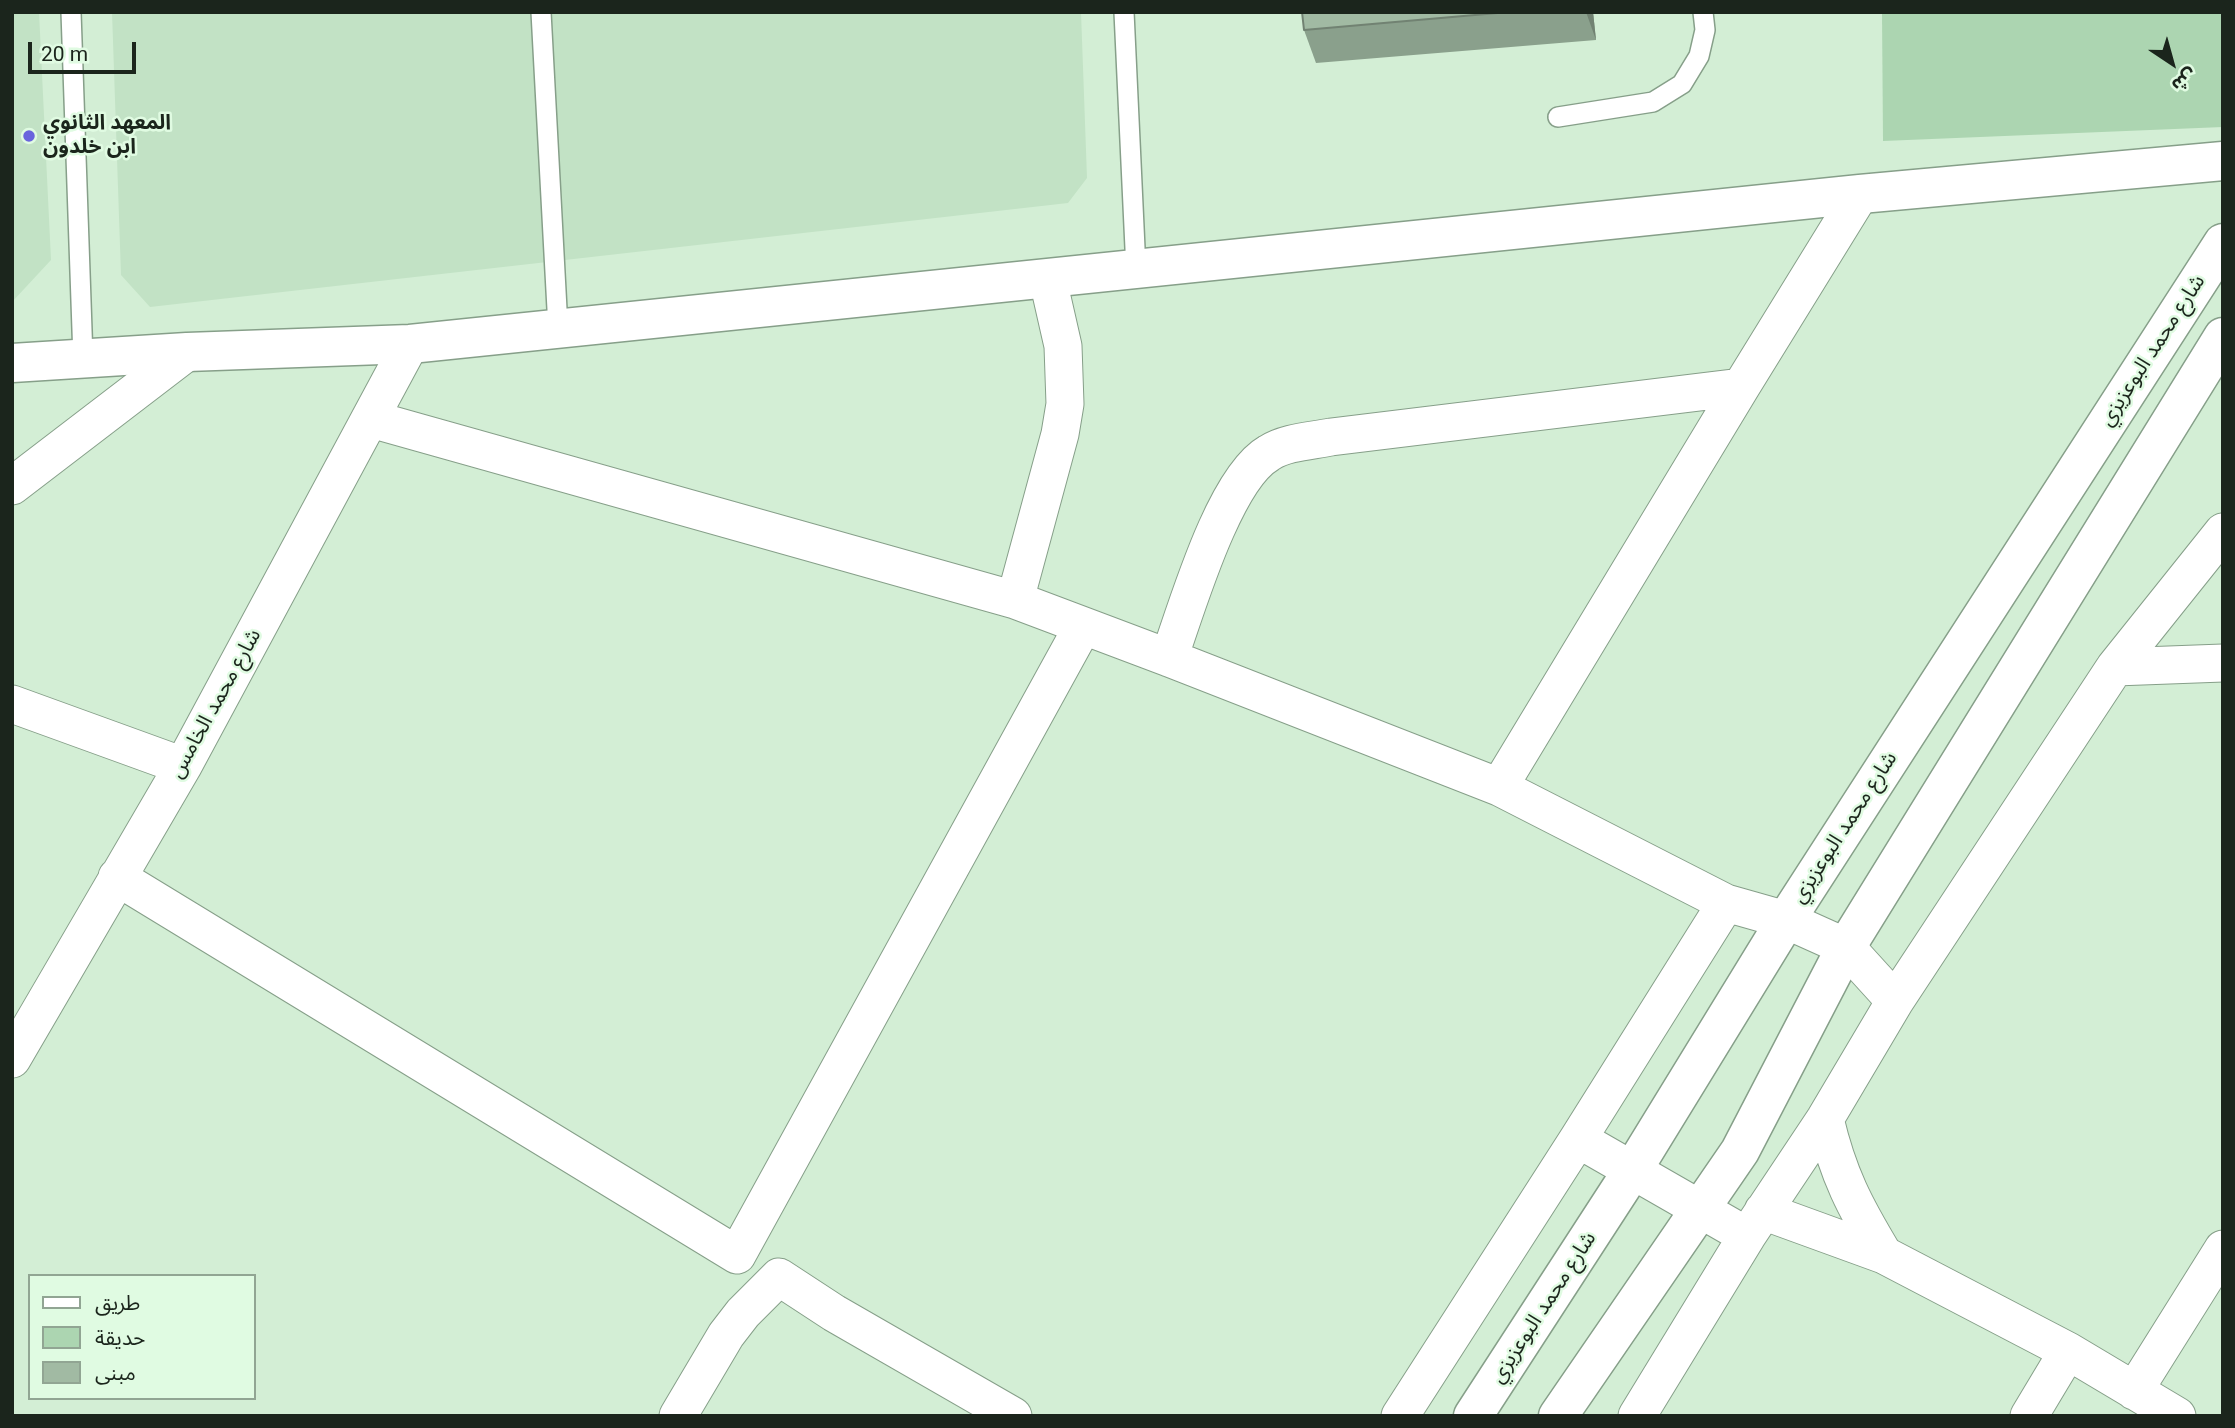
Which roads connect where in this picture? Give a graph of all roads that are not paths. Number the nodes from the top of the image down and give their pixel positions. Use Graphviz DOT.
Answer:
graph roads {
  1 [pos="71,12"];
  2 [pos="541,12"];
  3 [pos="1124,12"];
  4 [pos="1703,12"];
  5 [pos="1559,117"];
  6 [pos="2223,161"];
  7 [pos="1860,194"];
  8 [pos="2223,243"];
  9 [pos="1136,270"];
  10 [pos="1048,280"];
  11 [pos="558,328"];
  12 [pos="2223,337"];
  13 [pos="410,344"];
  14 [pos="187,352"];
  15 [pos="83,359"];
  16 [pos="12,363"];
  17 [pos="1741,387"];
  18 [pos="371,419"];
  19 [pos="12,486"];
  20 [pos="2223,533"];
  21 [pos="1015,600"];
  22 [pos="1083,626"];
  23 [pos="1169,658"];
  24 [pos="2223,663"];
  25 [pos="2115,667"];
  26 [pos="12,704"];
  27 [pos="183,766"];
  28 [pos="1499,787"];
  29 [pos="117,877"];
  30 [pos="1726,903"];
  31 [pos="1786,920"];
  32 [pos="1846,947"];
  33 [pos="1895,1001"];
  34 [pos="12,1059"];
  35 [pos="1825,1119"];
  36 [pos="1578,1139"];
  37 [pos="1632,1171"];
  38 [pos="1701,1209"];
  39 [pos="1755,1224"];
  40 [pos="2223,1249"];
  41 [pos="737,1255"];
  42 [pos="1884,1255"];
  43 [pos="779,1277"];
  44 [pos="2068,1351"];
  45 [pos="2134,1391"];
  46 [pos="678,1416"];
  47 [pos="1013,1416"];
  48 [pos="1400,1416"];
  49 [pos="1474,1416"];
  50 [pos="1558,1416"];
  51 [pos="1637,1416"];
  52 [pos="2029,1416"];
  53 [pos="2177,1416"];
  1 -- 15 [label="lane"];
  2 -- 11 [label="lane"];
  3 -- 9 [label="lane"];
  4 -- 5 [label="lane"];
  6 -- 7 [label="main road"];
  7 -- 9 [label="main road"];
  7 -- 17 [label="street"];
  8 -- 31 [label="main road, شارع محمد البوعزيزي"];
  9 -- 10 [label="main road"];
  10 -- 11 [label="main road"];
  10 -- 21 [label="street"];
  11 -- 13 [label="main road"];
  12 -- 32 [label="main road"];
  13 -- 14 [label="main road"];
  13 -- 18 [label="street, شارع محمد الخامس"];
  14 -- 15 [label="main road"];
  14 -- 19 [label="street"];
  15 -- 16 [label="main road"];
  17 -- 23 [label="street"];
  17 -- 28 [label="street"];
  18 -- 21 [label="street"];
  18 -- 27 [label="street, شارع محمد الخامس"];
  20 -- 25 [label="street"];
  21 -- 22 [label="street"];
  22 -- 23 [label="street"];
  22 -- 41 [label="street"];
  23 -- 28 [label="street"];
  24 -- 25 [label="street"];
  25 -- 33 [label="street"];
  26 -- 27 [label="street"];
  27 -- 29 [label="street, شارع محمد الخامس"];
  28 -- 30 [label="street"];
  29 -- 34 [label="street, شارع محمد الخامس"];
  29 -- 41 [label="street"];
  30 -- 31 [label="street"];
  30 -- 36 [label="street"];
  31 -- 32 [label="street"];
  31 -- 37 [label="main road, شارع محمد البوعزيزي"];
  32 -- 33 [label="street"];
  32 -- 38 [label="main road"];
  33 -- 35 [label="street"];
  35 -- 39 [label="street"];
  35 -- 42 [label="street"];
  36 -- 37 [label="street"];
  36 -- 48 [label="street"];
  37 -- 38 [label="street"];
  37 -- 49 [label="main road, شارع محمد البوعزيزي"];
  38 -- 39 [label="street"];
  38 -- 50 [label="main road"];
  39 -- 42 [label="street"];
  39 -- 51 [label="street"];
  40 -- 45 [label="street"];
  41 -- 43 [label="street"];
  42 -- 44 [label="street"];
  43 -- 46 [label="street"];
  43 -- 47 [label="street"];
  44 -- 45 [label="street"];
  44 -- 52 [label="street"];
  45 -- 53 [label="street"];
}
